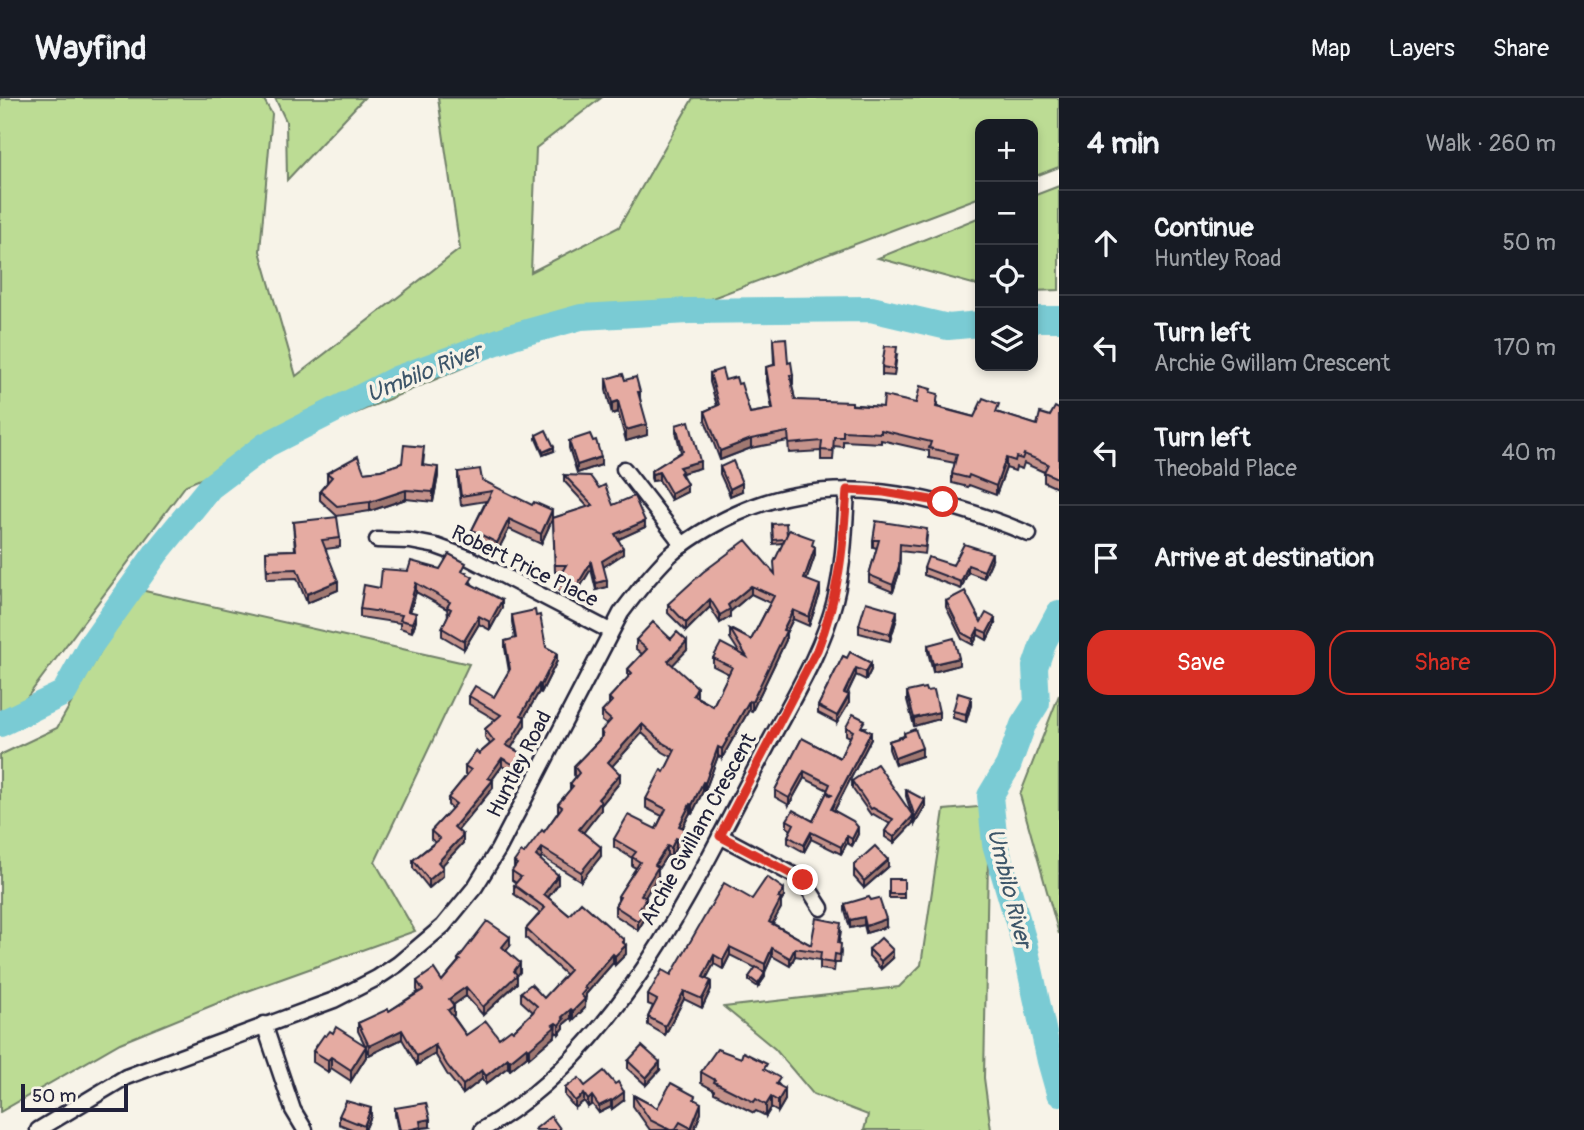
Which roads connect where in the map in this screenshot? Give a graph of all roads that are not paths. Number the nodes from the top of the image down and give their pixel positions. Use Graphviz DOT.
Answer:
graph roads {
  1 [pos="624,469"];
  2 [pos="847,490"];
  3 [pos="1029,534"];
  4 [pos="377,540"];
  5 [pos="684,545"];
  6 [pos="610,631"];
  7 [pos="720,836"];
  8 [pos="821,908"];
  9 [pos="264,1024"];
  10 [pos="488,1129"];
  11 [pos="37,1130"];
  12 [pos="305,1130"];
  1 -- 5 [label="street"];
  2 -- 3 [label="street, Huntley Road"];
  2 -- 5 [label="street, Huntley Road"];
  2 -- 7 [label="street, Archie Gwillam Crescent"];
  4 -- 6 [label="street, Robert Price Place"];
  5 -- 6 [label="street, Huntley Road"];
  6 -- 9 [label="street, Huntley Road"];
  7 -- 8 [label="street"];
  7 -- 10 [label="street, Archie Gwillam Crescent"];
  9 -- 11 [label="street, Huntley Road"];
  9 -- 12 [label="street"];
}
